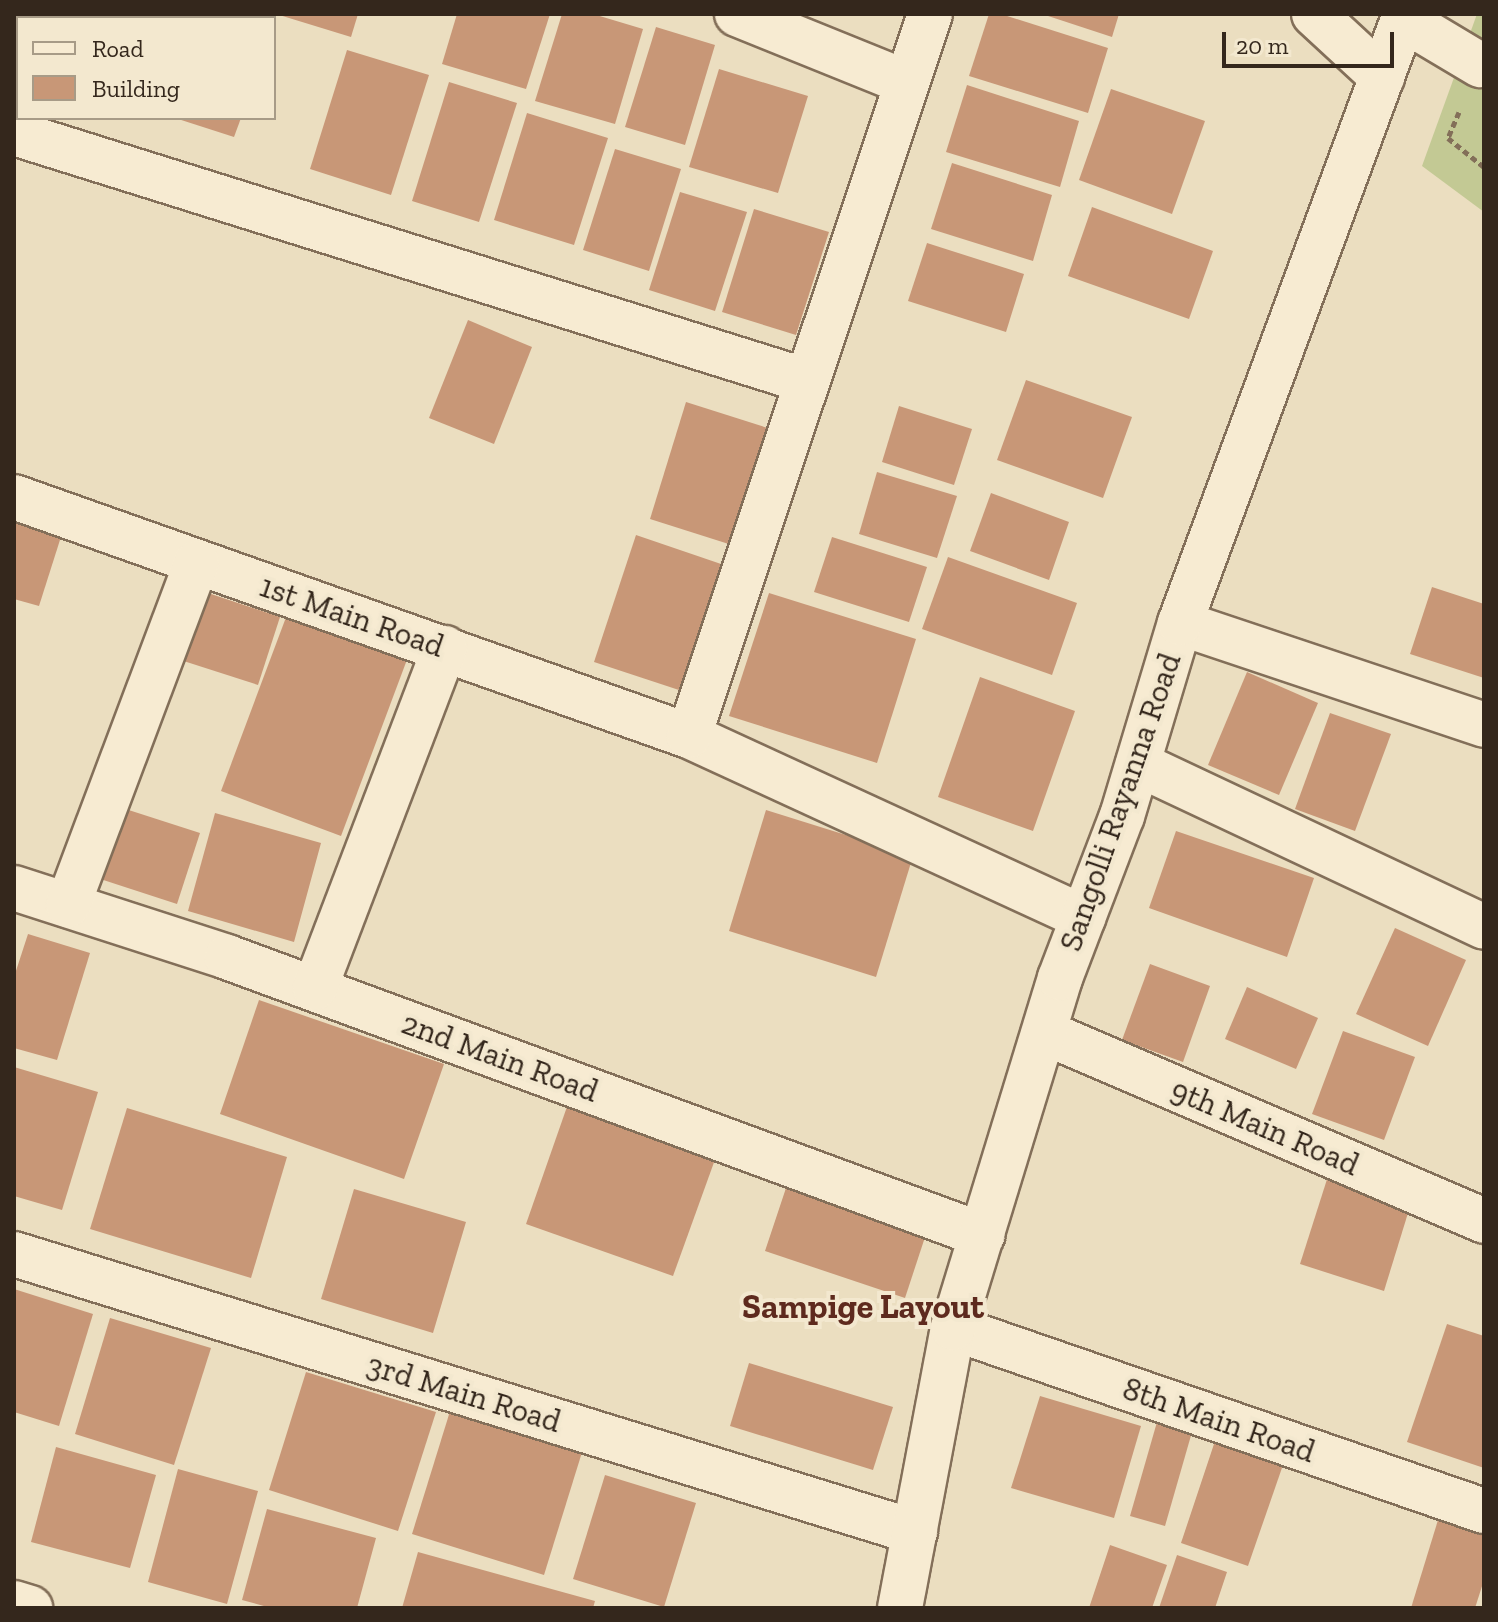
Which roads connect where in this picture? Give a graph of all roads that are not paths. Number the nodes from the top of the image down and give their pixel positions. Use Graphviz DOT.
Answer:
graph roads {
  1 [pos="737,14"];
  2 [pos="930,14"];
  3 [pos="1314,14"];
  4 [pos="1404,17"];
  5 [pos="1480,65"];
  6 [pos="1382,77"];
  7 [pos="905,82"];
  8 [pos="14,133"];
  9 [pos="807,381"];
  10 [pos="14,497"];
  11 [pos="197,562"];
  12 [pos="1180,623"];
  13 [pos="445,648"];
  14 [pos="1484,725"];
  15 [pos="689,736"];
  16 [pos="1138,764"];
  17 [pos="14,888"];
  18 [pos="68,905"];
  19 [pos="1083,917"];
  20 [pos="1484,927"];
  21 [pos="315,988"];
  22 [pos="1046,1033"];
  23 [pos="1484,1221"];
  24 [pos="982,1235"];
  25 [pos="14,1254"];
  26 [pos="953,1328"];
  27 [pos="1484,1511"];
  28 [pos="915,1532"];
  29 [pos="14,1603"];
  30 [pos="30,1608"];
  31 [pos="900,1608"];
  1 -- 7 [label="street"];
  2 -- 7 [label="street"];
  3 -- 6 [label="street"];
  4 -- 5 [label="street"];
  4 -- 6 [label="street, Sangolli Rayanna Road"];
  6 -- 12 [label="street, Sangolli Rayanna Road"];
  7 -- 9 [label="street"];
  8 -- 9 [label="street"];
  9 -- 15 [label="street"];
  10 -- 11 [label="street, 1st Main Road"];
  11 -- 13 [label="street, 1st Main Road"];
  11 -- 18 [label="street"];
  12 -- 14 [label="street"];
  12 -- 16 [label="street, Sangolli Rayanna Road"];
  13 -- 15 [label="street, 1st Main Road"];
  13 -- 21 [label="street"];
  15 -- 19 [label="street, 1st Main Road"];
  16 -- 19 [label="street, Sangolli Rayanna Road"];
  16 -- 20 [label="street"];
  17 -- 18 [label="street, 2nd Main Road"];
  18 -- 21 [label="street, 2nd Main Road"];
  19 -- 22 [label="street, Sangolli Rayanna Road"];
  21 -- 24 [label="street, 2nd Main Road"];
  22 -- 23 [label="street, 9th Main Road"];
  22 -- 24 [label="street, Sangolli Rayanna Road"];
  24 -- 26 [label="street, Sangolli Rayanna Road"];
  25 -- 28 [label="street, 3rd Main Road"];
  26 -- 27 [label="street, 8th Main Road"];
  26 -- 28 [label="street, Sangolli Rayanna Road"];
  28 -- 31 [label="street, Sangolli Rayanna Road"];
  29 -- 30 [label="street"];
}
